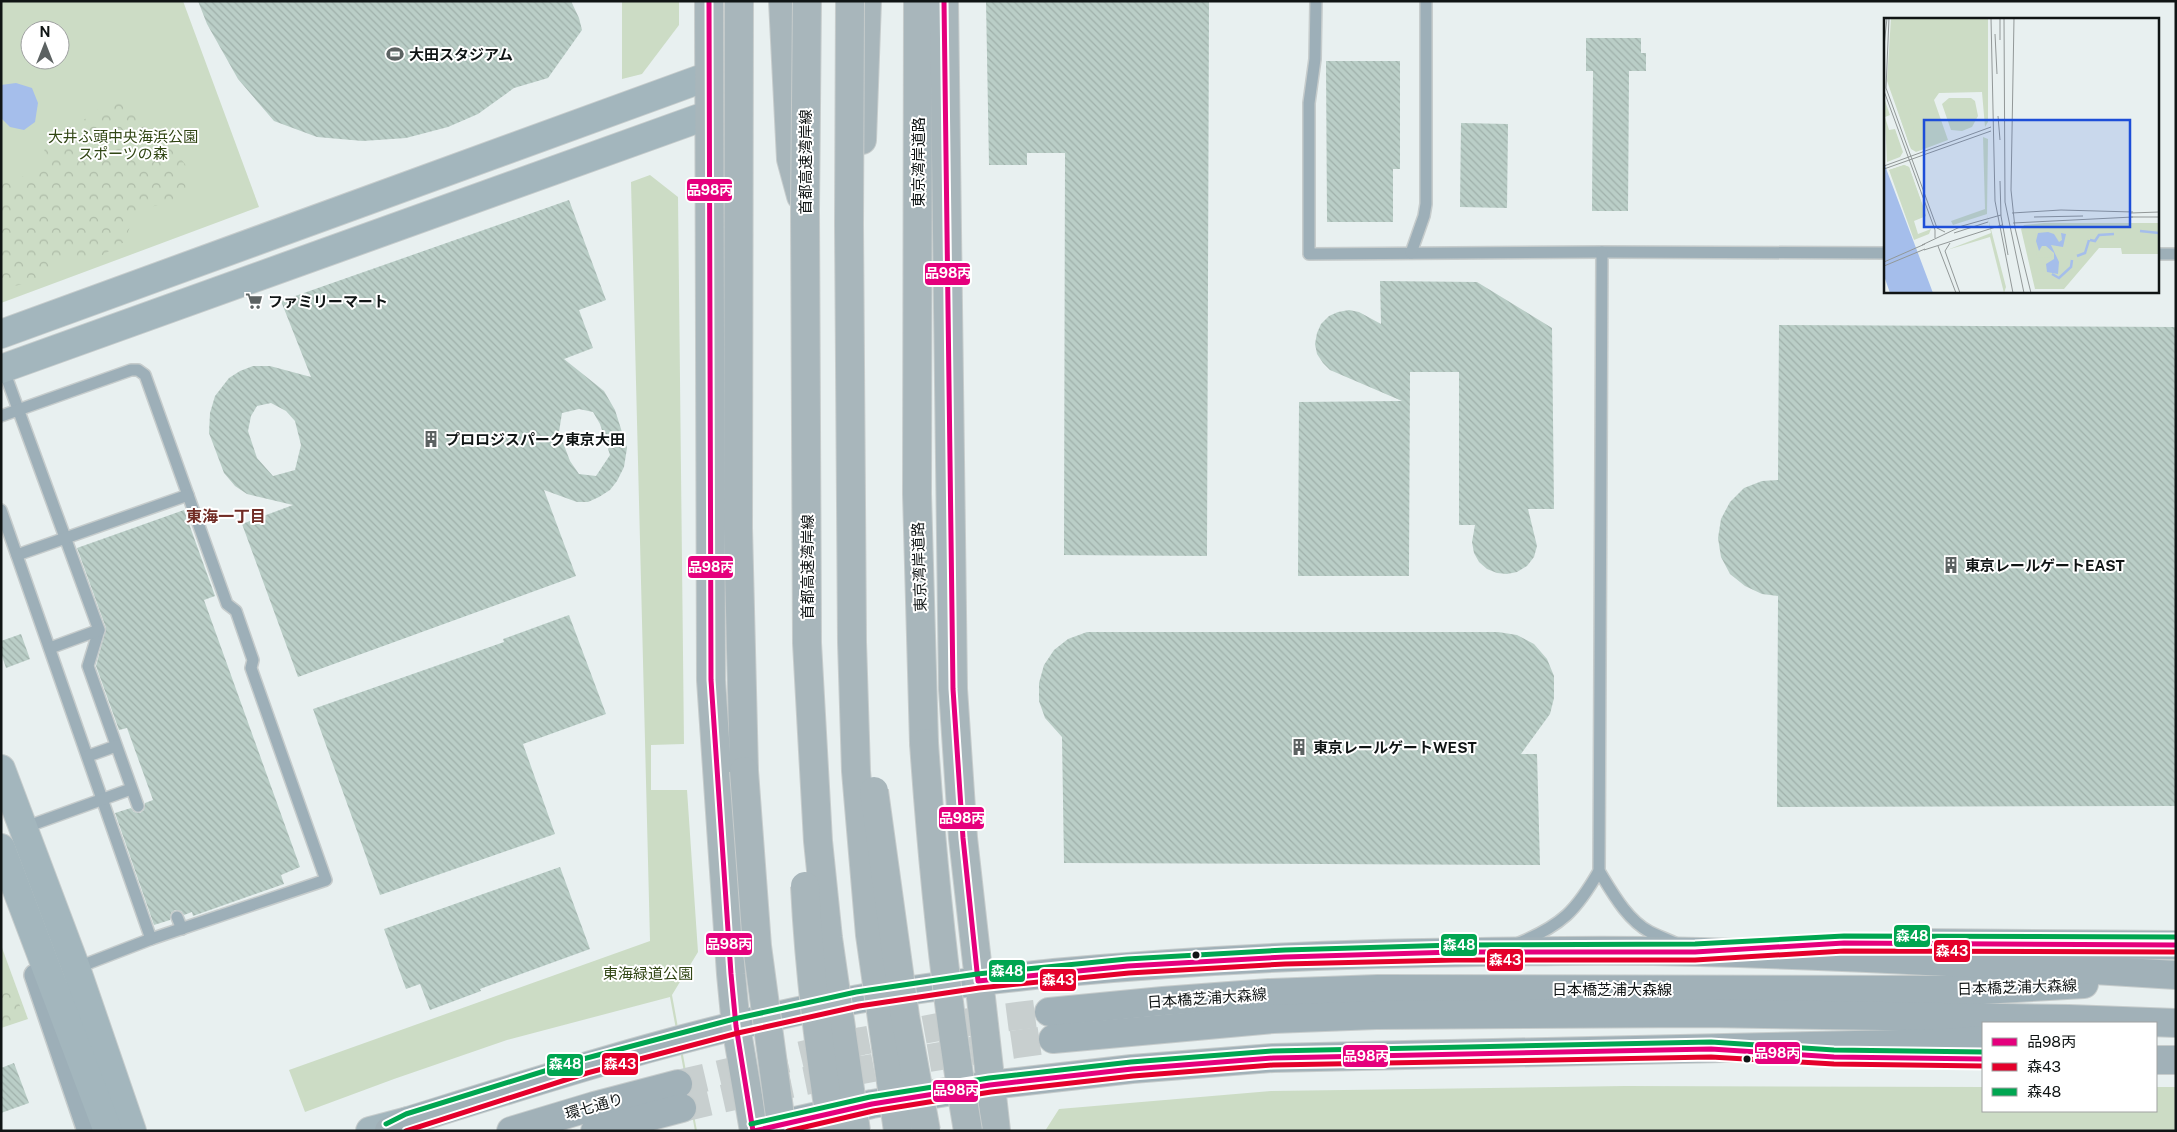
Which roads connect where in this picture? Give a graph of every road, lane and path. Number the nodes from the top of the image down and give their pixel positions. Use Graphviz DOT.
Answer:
graph roads {
  1 [pos="709,1"];
  2 [pos="739,1"];
  3 [pos="783,1"];
  4 [pos="807,1"];
  5 [pos="850,1"];
  6 [pos="867,1"];
  7 [pos="918,1"];
  8 [pos="944,1"];
  9 [pos="1316,1"];
  10 [pos="1426,1"];
  11 [pos="709,76"];
  12 [pos="708,115"];
  13 [pos="805,210"];
  14 [pos="849,224"];
  15 [pos="1602,252"];
  16 [pos="1411,253"];
  17 [pos="1884,253"];
  18 [pos="2160,254"];
  19 [pos="2176,254"];
  20 [pos="1,334"];
  21 [pos="2,368"];
  22 [pos="18,410"];
  23 [pos="1,416"];
  24 [pos="188,495"];
  25 [pos="1,510"];
  26 [pos="66,538"];
  27 [pos="17,555"];
  28 [pos="99,630"];
  29 [pos="852,642"];
  30 [pos="807,643"];
  31 [pos="50,648"];
  32 [pos="116,746"];
  33 [pos="88,756"];
  34 [pos="1,768"];
  35 [pos="131,789"];
  36 [pos="103,798"];
  37 [pos="138,806"];
  38 [pos="23,828"];
  39 [pos="1,848"];
  40 [pos="1599,871"];
  41 [pos="1,881"];
  42 [pos="177,917"];
  43 [pos="182,930"];
  44 [pos="151,940"];
  45 [pos="2176,945"];
  46 [pos="1492,952"];
  47 [pos="1695,952"];
  48 [pos="76,968"];
  49 [pos="2176,975"];
  50 [pos="2176,980"];
  51 [pos="978,981"];
  52 [pos="1049,1012"];
  53 [pos="2155,1022"];
  54 [pos="2157,1022"];
  55 [pos="2176,1023"];
  56 [pos="736,1026"];
  57 [pos="2176,1028"];
  58 [pos="2157,1029"];
  59 [pos="1052,1039"];
  60 [pos="1982,1040"];
  61 [pos="1711,1049"];
  62 [pos="1982,1059"];
  63 [pos="2157,1060"];
  64 [pos="2176,1060"];
  65 [pos="990,1085"];
  66 [pos="398,1126"];
  67 [pos="88,1131"];
  68 [pos="108,1131"];
  69 [pos="132,1131"];
  70 [pos="370,1131"];
  71 [pos="511,1131"];
  72 [pos="594,1131"];
  73 [pos="753,1131"];
  74 [pos="782,1131"];
  75 [pos="832,1131"];
  76 [pos="856,1131"];
  77 [pos="898,1131"];
  78 [pos="926,1131"];
  79 [pos="968,1131"];
  80 [pos="996,1131"];
  1 -- 11 [label="highway"];
  2 -- 74 [label="highway, bridge"];
  3 -- 13 [label="highway, bridge"];
  4 -- 13 [label="highway, 首都高速湾岸線, bridge"];
  5 -- 14 [label="highway, bridge"];
  6 -- 14 [label="highway, bridge"];
  7 -- 79 [label="highway, 東京湾岸道路, bridge"];
  8 -- 51 [label="highway"];
  9 -- 16 [label="lane"];
  10 -- 16 [label="lane"];
  11 -- 12 [label="highway"];
  11 -- 20 [label="street"];
  12 -- 21 [label="street"];
  12 -- 56 [label="highway"];
  13 -- 30 [label="highway, 首都高速湾岸線, bridge"];
  14 -- 29 [label="highway, bridge"];
  15 -- 16 [label="lane"];
  15 -- 17 [label="lane"];
  15 -- 40 [label="lane"];
  18 -- 19 [label="lane"];
  21 -- 22 [label="lane"];
  22 -- 23 [label="lane"];
  22 -- 24 [label="lane"];
  22 -- 26 [label="lane"];
  24 -- 26 [label="lane"];
  24 -- 43 [label="lane"];
  25 -- 27 [label="lane"];
  26 -- 27 [label="lane"];
  26 -- 28 [label="lane"];
  27 -- 31 [label="lane"];
  28 -- 31 [label="lane"];
  28 -- 32 [label="lane"];
  29 -- 77 [label="highway, bridge"];
  29 -- 78 [label="highway, bridge"];
  30 -- 75 [label="highway, bridge"];
  30 -- 76 [label="highway, 首都高速湾岸線, bridge"];
  31 -- 33 [label="lane"];
  32 -- 33 [label="lane"];
  32 -- 35 [label="lane"];
  33 -- 36 [label="lane"];
  34 -- 38 [label="street"];
  35 -- 36 [label="lane"];
  35 -- 37 [label="lane"];
  36 -- 38 [label="lane"];
  36 -- 44 [label="lane"];
  38 -- 48 [label="street"];
  39 -- 68 [label="street"];
  40 -- 46 [label="lane"];
  40 -- 47 [label="lane"];
  41 -- 67 [label="street"];
  42 -- 43 [label="lane"];
  43 -- 44 [label="lane"];
  44 -- 48 [label="lane"];
  45 -- 47 [label="main road"];
  46 -- 47 [label="main road"];
  46 -- 51 [label="main road"];
  47 -- 49 [label="main road"];
  48 -- 69 [label="street"];
  50 -- 52 [label="main road, 日本橋芝浦大森線"];
  51 -- 56 [label="main road"];
  51 -- 65 [label="highway"];
  53 -- 59 [label="main road, 日本橋芝浦大森線"];
  54 -- 55 [label="main road, 日本橋芝浦大森線"];
  56 -- 66 [label="main road"];
  56 -- 73 [label="highway"];
  57 -- 58 [label="main road"];
  60 -- 61 [label="main road"];
  61 -- 62 [label="main road"];
  61 -- 65 [label="main road"];
  63 -- 64 [label="main road"];
  65 -- 73 [label="main road"];
  65 -- 80 [label="highway"];
  66 -- 70 [label="street"];
  71 -- 72 [label="main road, 環七通り"];
}
